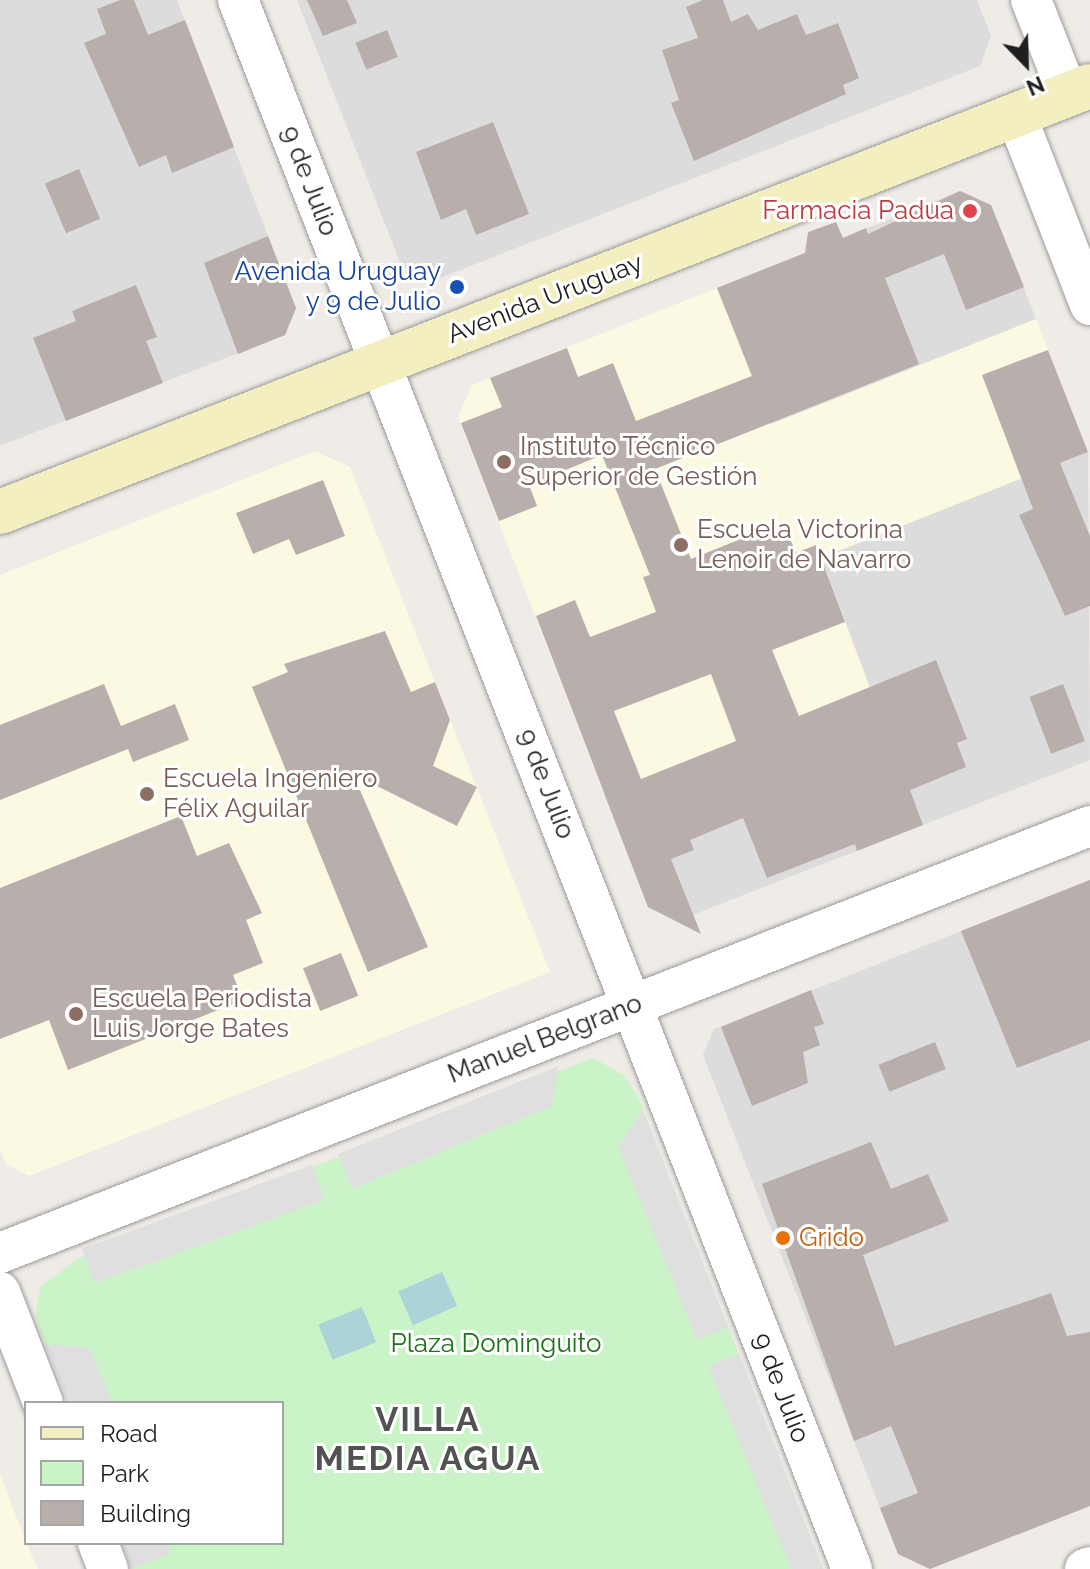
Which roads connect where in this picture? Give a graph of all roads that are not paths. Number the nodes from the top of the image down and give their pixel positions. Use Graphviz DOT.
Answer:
graph roads {
  1 [pos="238,0"];
  2 [pos="1031,0"];
  3 [pos="1079,90"];
  4 [pos="1016,115"];
  5 [pos="1090,305"];
  6 [pos="381,363"];
  7 [pos="0,512"];
  8 [pos="1090,826"];
  9 [pos="632,1005"];
  10 [pos="0,1253"];
  11 [pos="0,1292"];
  12 [pos="42,1401"];
  13 [pos="99,1545"];
  14 [pos="108,1569"];
  15 [pos="852,1569"];
  1 -- 6 [label="street, 9 de Julio"];
  2 -- 3 [label="street"];
  3 -- 4 [label="main road, Avenida Uruguay"];
  4 -- 5 [label="street"];
  4 -- 6 [label="main road, Avenida Uruguay"];
  6 -- 7 [label="main road, Avenida Uruguay"];
  6 -- 9 [label="street, 9 de Julio"];
  8 -- 9 [label="street, Manuel Belgrano"];
  9 -- 10 [label="street, Manuel Belgrano"];
  9 -- 15 [label="street, 9 de Julio"];
  11 -- 12 [label="street"];
  13 -- 14 [label="street"];
}
